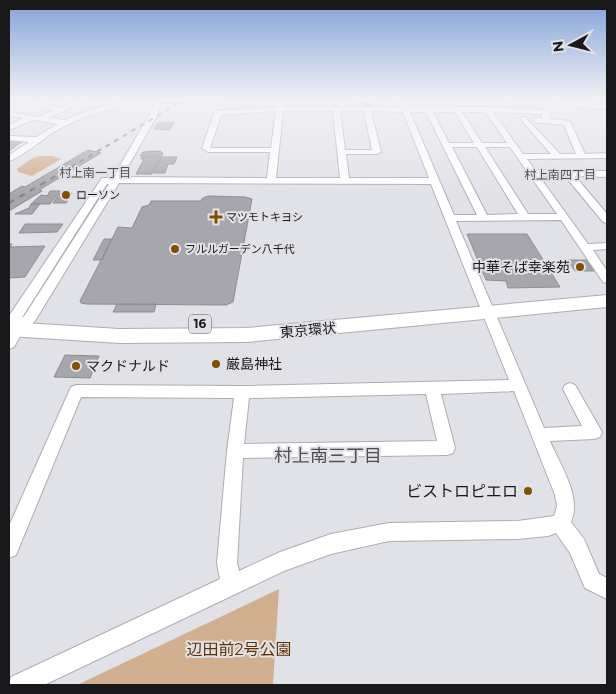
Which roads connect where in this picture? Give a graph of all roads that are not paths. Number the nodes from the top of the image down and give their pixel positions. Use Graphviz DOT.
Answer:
graph roads {
  1 [pos="53,131"];
  2 [pos="137,131"];
  3 [pos="142,131"];
  4 [pos="212,131"];
  5 [pos="277,131"];
  6 [pos="339,131"];
  7 [pos="372,131"];
  8 [pos="414,131"];
  9 [pos="439,131"];
  10 [pos="471,131"];
  11 [pos="505,131"];
  12 [pos="533,131"];
  13 [pos="570,131"];
  14 [pos="9,138"];
  15 [pos="39,140"];
  16 [pos="446,145"];
  17 [pos="479,145"];
  18 [pos="512,145"];
  19 [pos="275,150"];
  20 [pos="342,152"];
  21 [pos="607,156"];
  22 [pos="521,157"];
  23 [pos="582,157"];
  24 [pos="9,158"];
  25 [pos="559,158"];
  26 [pos="533,173"];
  27 [pos="568,174"];
  28 [pos="607,174"];
  29 [pos="109,180"];
  30 [pos="271,180"];
  31 [pos="345,180"];
  32 [pos="434,181"];
  33 [pos="525,217"];
  34 [pos="565,217"];
  35 [pos="450,218"];
  36 [pos="483,218"];
  37 [pos="607,220"];
  38 [pos="607,246"];
  39 [pos="585,247"];
  40 [pos="607,279"];
  41 [pos="607,292"];
  42 [pos="607,301"];
  43 [pos="488,307"];
  44 [pos="15,326"];
  45 [pos="519,385"];
  46 [pos="432,388"];
  47 [pos="570,389"];
  48 [pos="242,392"];
  49 [pos="539,435"];
  50 [pos="235,451"];
  51 [pos="560,523"];
  52 [pos="9,548"];
  53 [pos="232,586"];
  54 [pos="607,589"];
  55 [pos="19,685"];
  1 -- 15 [label="street"];
  2 -- 29 [label="street"];
  3 -- 29 [label="street"];
  4 -- 19 [label="street"];
  5 -- 19 [label="street"];
  6 -- 20 [label="street"];
  7 -- 20 [label="street"];
  8 -- 32 [label="street"];
  9 -- 16 [label="street"];
  10 -- 17 [label="street"];
  11 -- 18 [label="street"];
  12 -- 25 [label="street"];
  13 -- 23 [label="street"];
  14 -- 15 [label="street"];
  15 -- 24 [label="street"];
  16 -- 17 [label="street"];
  16 -- 36 [label="street"];
  17 -- 18 [label="street"];
  17 -- 33 [label="street"];
  18 -- 22 [label="street"];
  19 -- 30 [label="street"];
  20 -- 31 [label="street"];
  21 -- 23 [label="street"];
  22 -- 25 [label="street"];
  22 -- 26 [label="street"];
  23 -- 25 [label="street"];
  26 -- 27 [label="street"];
  26 -- 34 [label="street"];
  27 -- 28 [label="street"];
  27 -- 37 [label="street"];
  29 -- 30 [label="street"];
  29 -- 44 [label="street"];
  30 -- 31 [label="street"];
  31 -- 32 [label="street"];
  32 -- 35 [label="street"];
  33 -- 34 [label="street"];
  33 -- 36 [label="street"];
  34 -- 39 [label="street"];
  35 -- 36 [label="street"];
  35 -- 43 [label="street"];
  38 -- 39 [label="street"];
  39 -- 40 [label="street"];
  41 -- 43 [label="highway, 東京環状 / 16"];
  42 -- 43 [label="highway, 東京環状 / 16"];
  43 -- 44 [label="highway, 東京環状 / 16"];
  43 -- 45 [label="street"];
  45 -- 46 [label="street"];
  45 -- 49 [label="street"];
  46 -- 48 [label="street"];
  46 -- 50 [label="street"];
  47 -- 49 [label="street"];
  48 -- 50 [label="street"];
  48 -- 52 [label="street"];
  49 -- 51 [label="street"];
  50 -- 53 [label="street"];
  51 -- 53 [label="street"];
  51 -- 54 [label="street"];
  53 -- 55 [label="street"];
}
